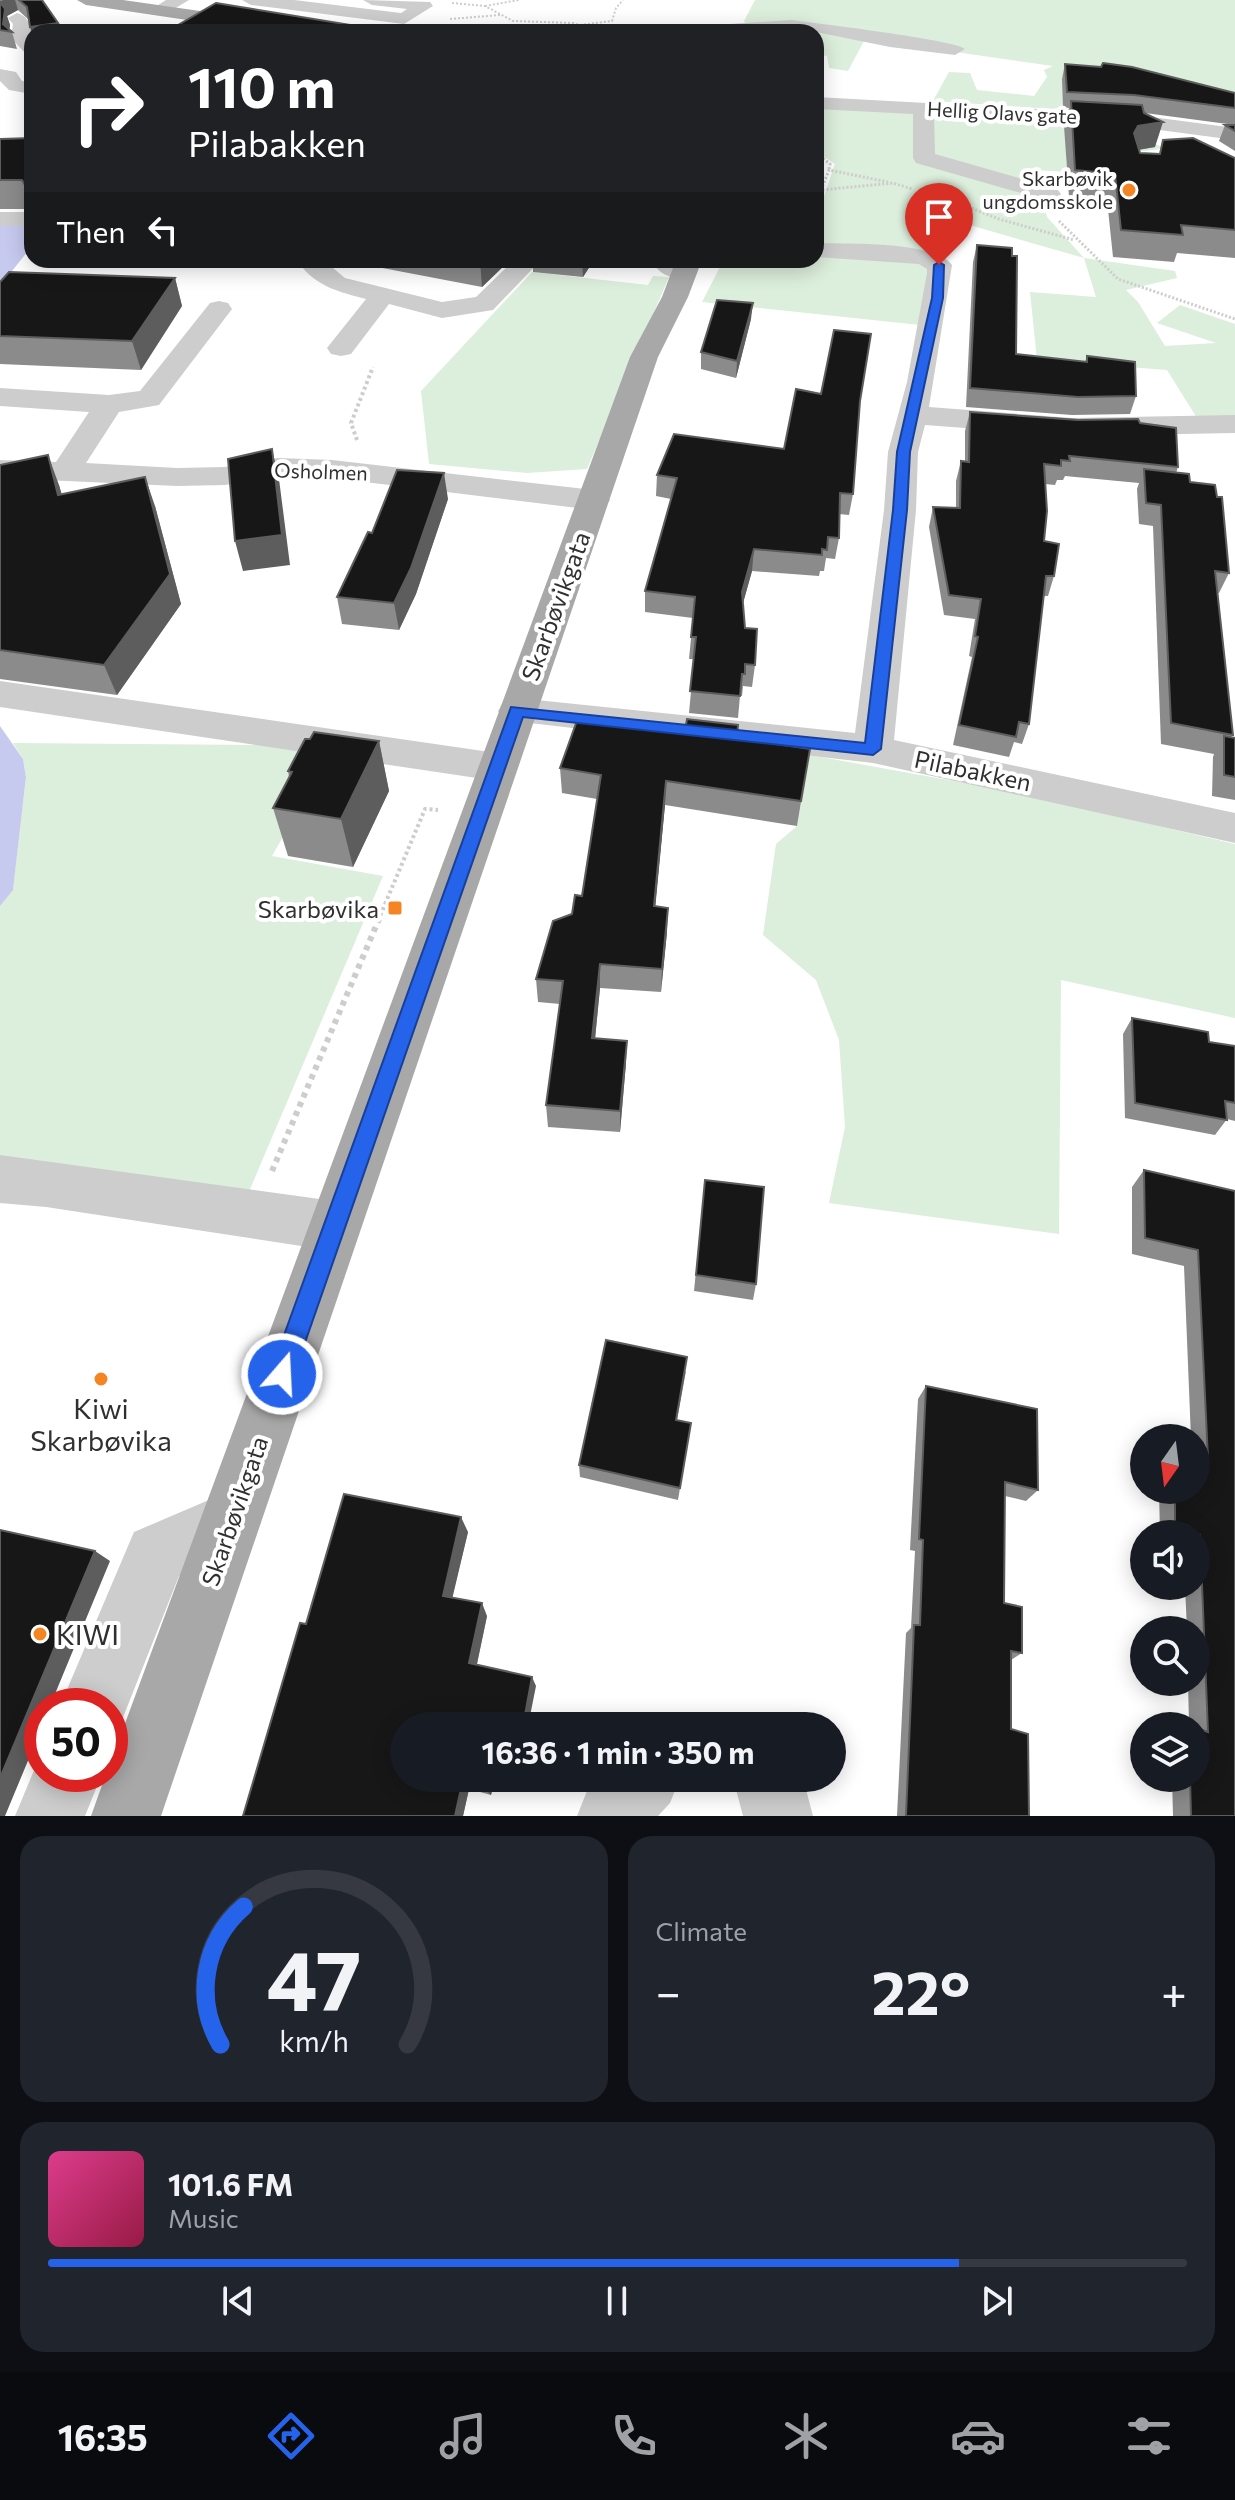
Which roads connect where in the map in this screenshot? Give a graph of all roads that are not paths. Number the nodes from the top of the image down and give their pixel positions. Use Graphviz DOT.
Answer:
graph roads {
  1 [pos="86,0"];
  2 [pos="180,0"];
  3 [pos="251,0"];
  4 [pos="372,0"];
  5 [pos="158,11"];
  6 [pos="17,18"];
  7 [pos="250,24"];
  8 [pos="824,29"];
  9 [pos="24,42"];
  10 [pos="955,49"];
  11 [pos="824,103"];
  12 [pos="923,108"];
  13 [pos="1129,120"];
  14 [pos="1235,134"];
  15 [pos="1178,148"];
  16 [pos="1049,194"];
  17 [pos="0,219"];
  18 [pos="24,219"];
  19 [pos="824,251"];
  20 [pos="318,268"];
  21 [pos="520,268"];
  22 [pos="679,268"];
  23 [pos="383,295"];
  24 [pos="219,309"];
  25 [pos="341,348"];
  26 [pos="0,397"];
  27 [pos="109,404"];
  28 [pos="911,415"];
  29 [pos="1235,424"];
  30 [pos="5,471"];
  31 [pos="65,472"];
  32 [pos="594,500"];
  33 [pos="0,694"];
  34 [pos="517,711"];
  35 [pos="873,749"];
  36 [pos="497,767"];
  37 [pos="1235,828"];
  38 [pos="0,1179"];
  39 [pos="334,1226"];
  40 [pos="230,1522"];
  41 [pos="101,1688"];
  42 [pos="60,1792"];
  43 [pos="633,1792"];
  44 [pos="772,1792"];
  45 [pos="50,1816"];
  46 [pos="126,1816"];
  47 [pos="612,1816"];
  48 [pos="778,1816"];
  1 -- 5 [label="main road"];
  2 -- 5 [label="street"];
  3 -- 4 [label="street"];
  5 -- 7 [label="main road"];
  6 -- 9 [label="street"];
  8 -- 10 [label="street"];
  11 -- 12 [label="street, Hellig Olavs gate"];
  12 -- 13 [label="street, Hellig Olavs gate"];
  12 -- 16 [label="street"];
  13 -- 14 [label="street, Hellig Olavs gate"];
  13 -- 15 [label="street"];
  17 -- 18 [label="street"];
  19 -- 28 [label="street"];
  20 -- 23 [label="street"];
  21 -- 23 [label="street"];
  22 -- 32 [label="main road, Skarbøvikgata"];
  23 -- 25 [label="street"];
  24 -- 27 [label="street"];
  26 -- 27 [label="street"];
  27 -- 31 [label="street"];
  28 -- 29 [label="street"];
  28 -- 35 [label="street"];
  30 -- 31 [label="street, Osholmen"];
  31 -- 32 [label="street, Osholmen"];
  32 -- 34 [label="main road, Skarbøvikgata"];
  33 -- 36 [label="street"];
  34 -- 35 [label="street, Pilabakken"];
  34 -- 36 [label="main road, Skarbøvikgata"];
  35 -- 37 [label="street, Pilabakken"];
  36 -- 39 [label="main road, Skarbøvikgata"];
  38 -- 39 [label="street"];
  39 -- 40 [label="main road, Skarbøvikgata"];
  40 -- 41 [label="street"];
  40 -- 46 [label="main road, Skarbøvikgata"];
  42 -- 45 [label="street"];
  43 -- 47 [label="street"];
  44 -- 48 [label="street"];
}
